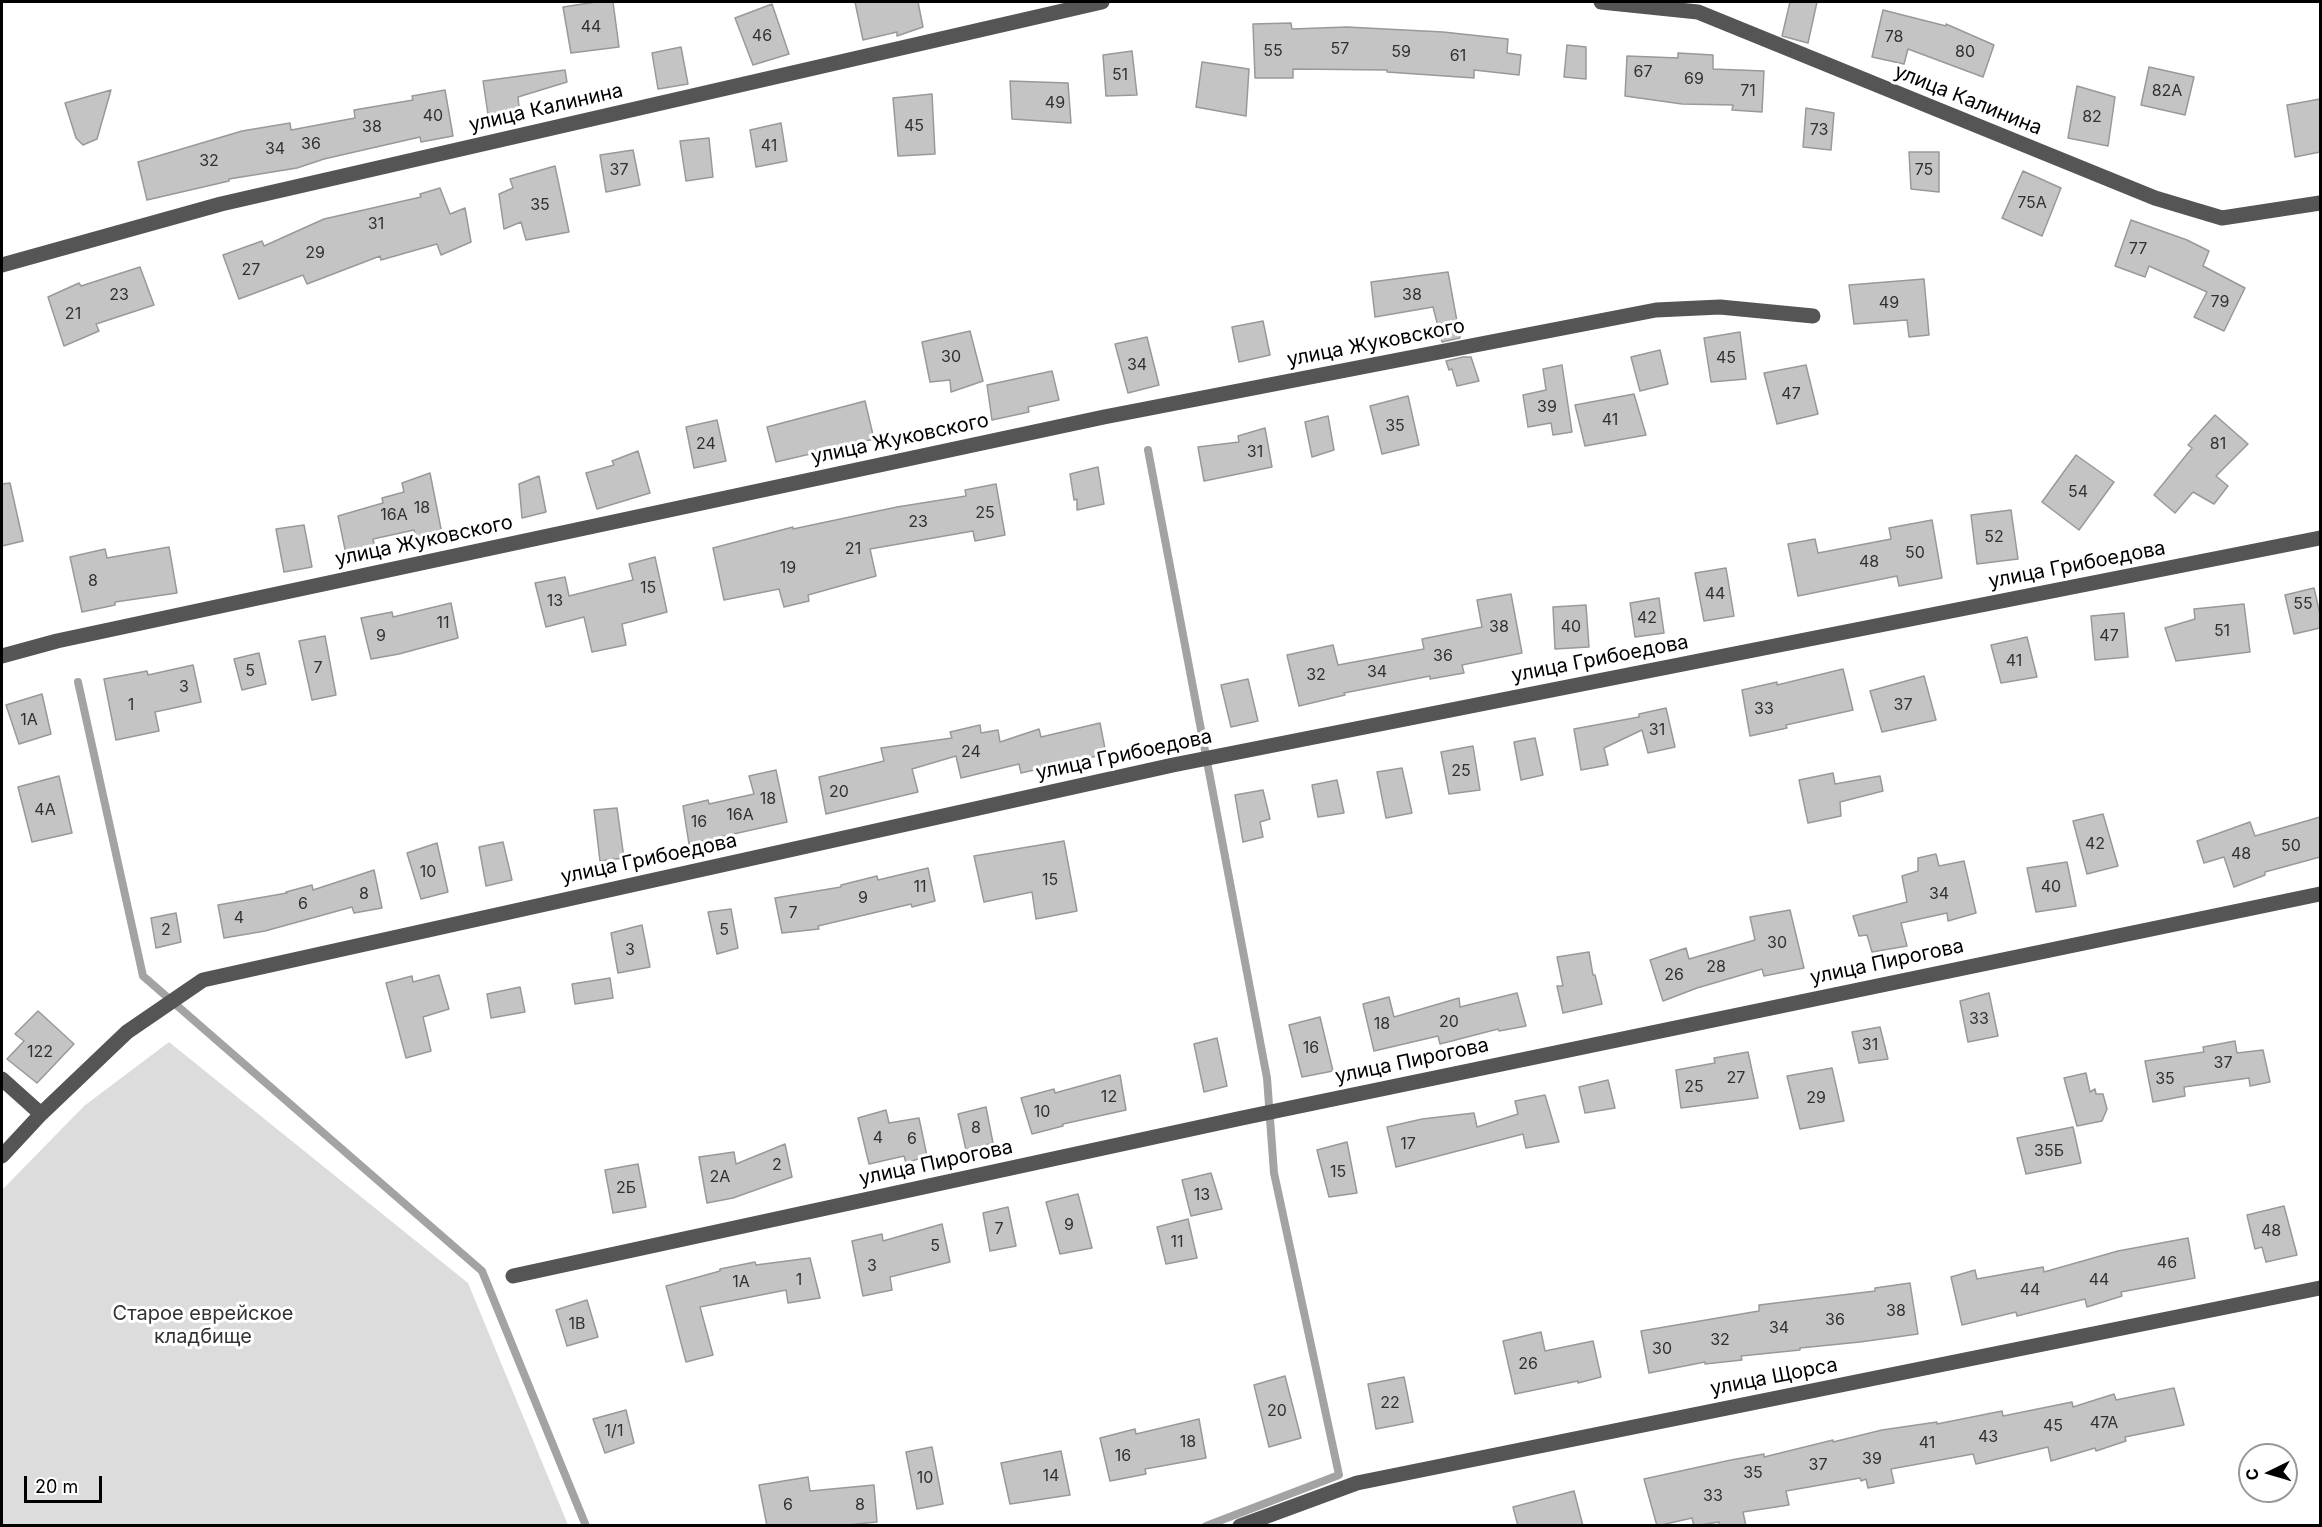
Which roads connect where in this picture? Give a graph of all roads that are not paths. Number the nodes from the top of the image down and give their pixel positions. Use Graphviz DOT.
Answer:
graph roads {
  1 [pos="1102,2"];
  2 [pos="1601,2"];
  3 [pos="2320,203"];
  4 [pos="2,265"];
  5 [pos="1813,316"];
  6 [pos="2320,538"];
  7 [pos="2,656"];
  8 [pos="2320,894"];
  9 [pos="2,1079"];
  10 [pos="41,1114"];
  11 [pos="2,1156"];
  12 [pos="513,1276"];
  13 [pos="2320,1288"];
  14 [pos="1240,1526"];
  1 -- 4 [label="street, улица Калинина"];
  2 -- 3 [label="street, улица Калинина"];
  5 -- 7 [label="street, улица Жуковского"];
  6 -- 10 [label="street, улица Грибоедова"];
  8 -- 12 [label="street, улица Пирогова"];
  9 -- 10 [label="street"];
  10 -- 11 [label="street, улица Грибоедова"];
  13 -- 14 [label="street, улица Щорса"];
}
